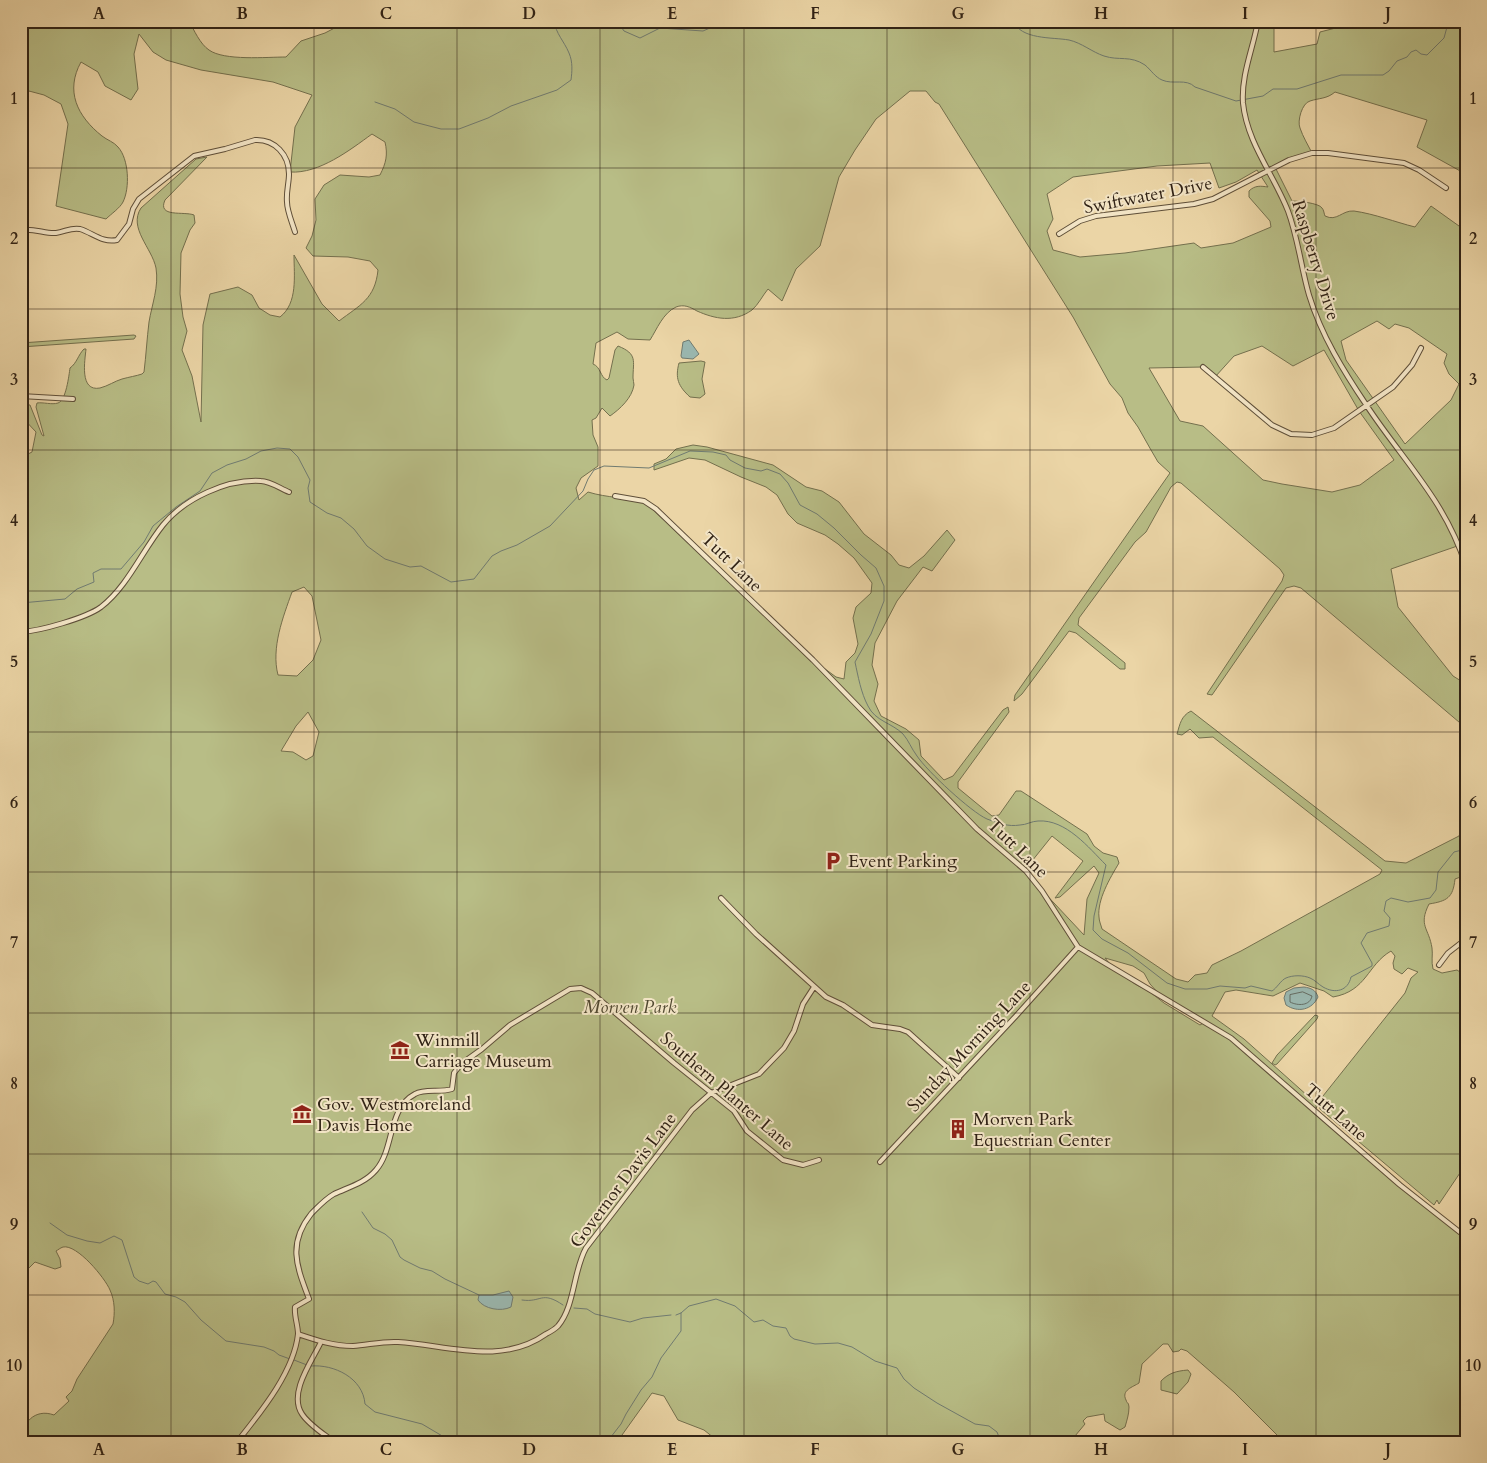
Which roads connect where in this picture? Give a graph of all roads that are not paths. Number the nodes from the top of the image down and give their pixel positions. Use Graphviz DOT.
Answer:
graph roads {
  1 [pos="1258,21"];
  2 [pos="1269,170"];
  3 [pos="1446,188"];
  4 [pos="21,230"];
  5 [pos="295,232"];
  6 [pos="1059,234"];
  7 [pos="1421,348"];
  8 [pos="1203,367"];
  9 [pos="21,396"];
  10 [pos="73,399"];
  11 [pos="1367,406"];
  12 [pos="290,492"];
  13 [pos="615,496"];
  14 [pos="1466,566"];
  15 [pos="21,632"];
  16 [pos="721,898"];
  17 [pos="1466,939"];
  18 [pos="1078,947"];
  19 [pos="1439,964"];
  20 [pos="814,987"];
  21 [pos="959,1078"];
  22 [pos="711,1093"];
  23 [pos="819,1160"];
  24 [pos="880,1162"];
  25 [pos="1466,1238"];
  26 [pos="298,1334"];
  27 [pos="321,1342"];
  28 [pos="237,1442"];
  29 [pos="334,1442"];
  1 -- 2 [label="street, Raspberry Drive"];
  2 -- 3 [label="street, Swiftwater Drive"];
  2 -- 6 [label="street, Swiftwater Drive"];
  2 -- 11 [label="street, Raspberry Drive"];
  4 -- 5 [label="street"];
  7 -- 11 [label="street"];
  8 -- 11 [label="street"];
  9 -- 10 [label="street"];
  11 -- 14 [label="street, Raspberry Drive"];
  12 -- 15 [label="street"];
  13 -- 18 [label="street, Tutt Lane"];
  16 -- 20 [label="street"];
  17 -- 19 [label="street"];
  18 -- 21 [label="street, Sunday Morning Lane"];
  18 -- 25 [label="street, Tutt Lane"];
  20 -- 21 [label="street"];
  20 -- 22 [label="street, Governor Davis Lane"];
  21 -- 24 [label="street, Sunday Morning Lane"];
  22 -- 23 [label="street, Southern Planter Lane"];
  22 -- 26 [label="street, Southern Planter Lane"];
  22 -- 27 [label="street, Governor Davis Lane"];
  26 -- 27 [label="street, Governor Davis Lane"];
  26 -- 28 [label="street, Southern Planter Lane"];
  27 -- 29 [label="street"];
}
